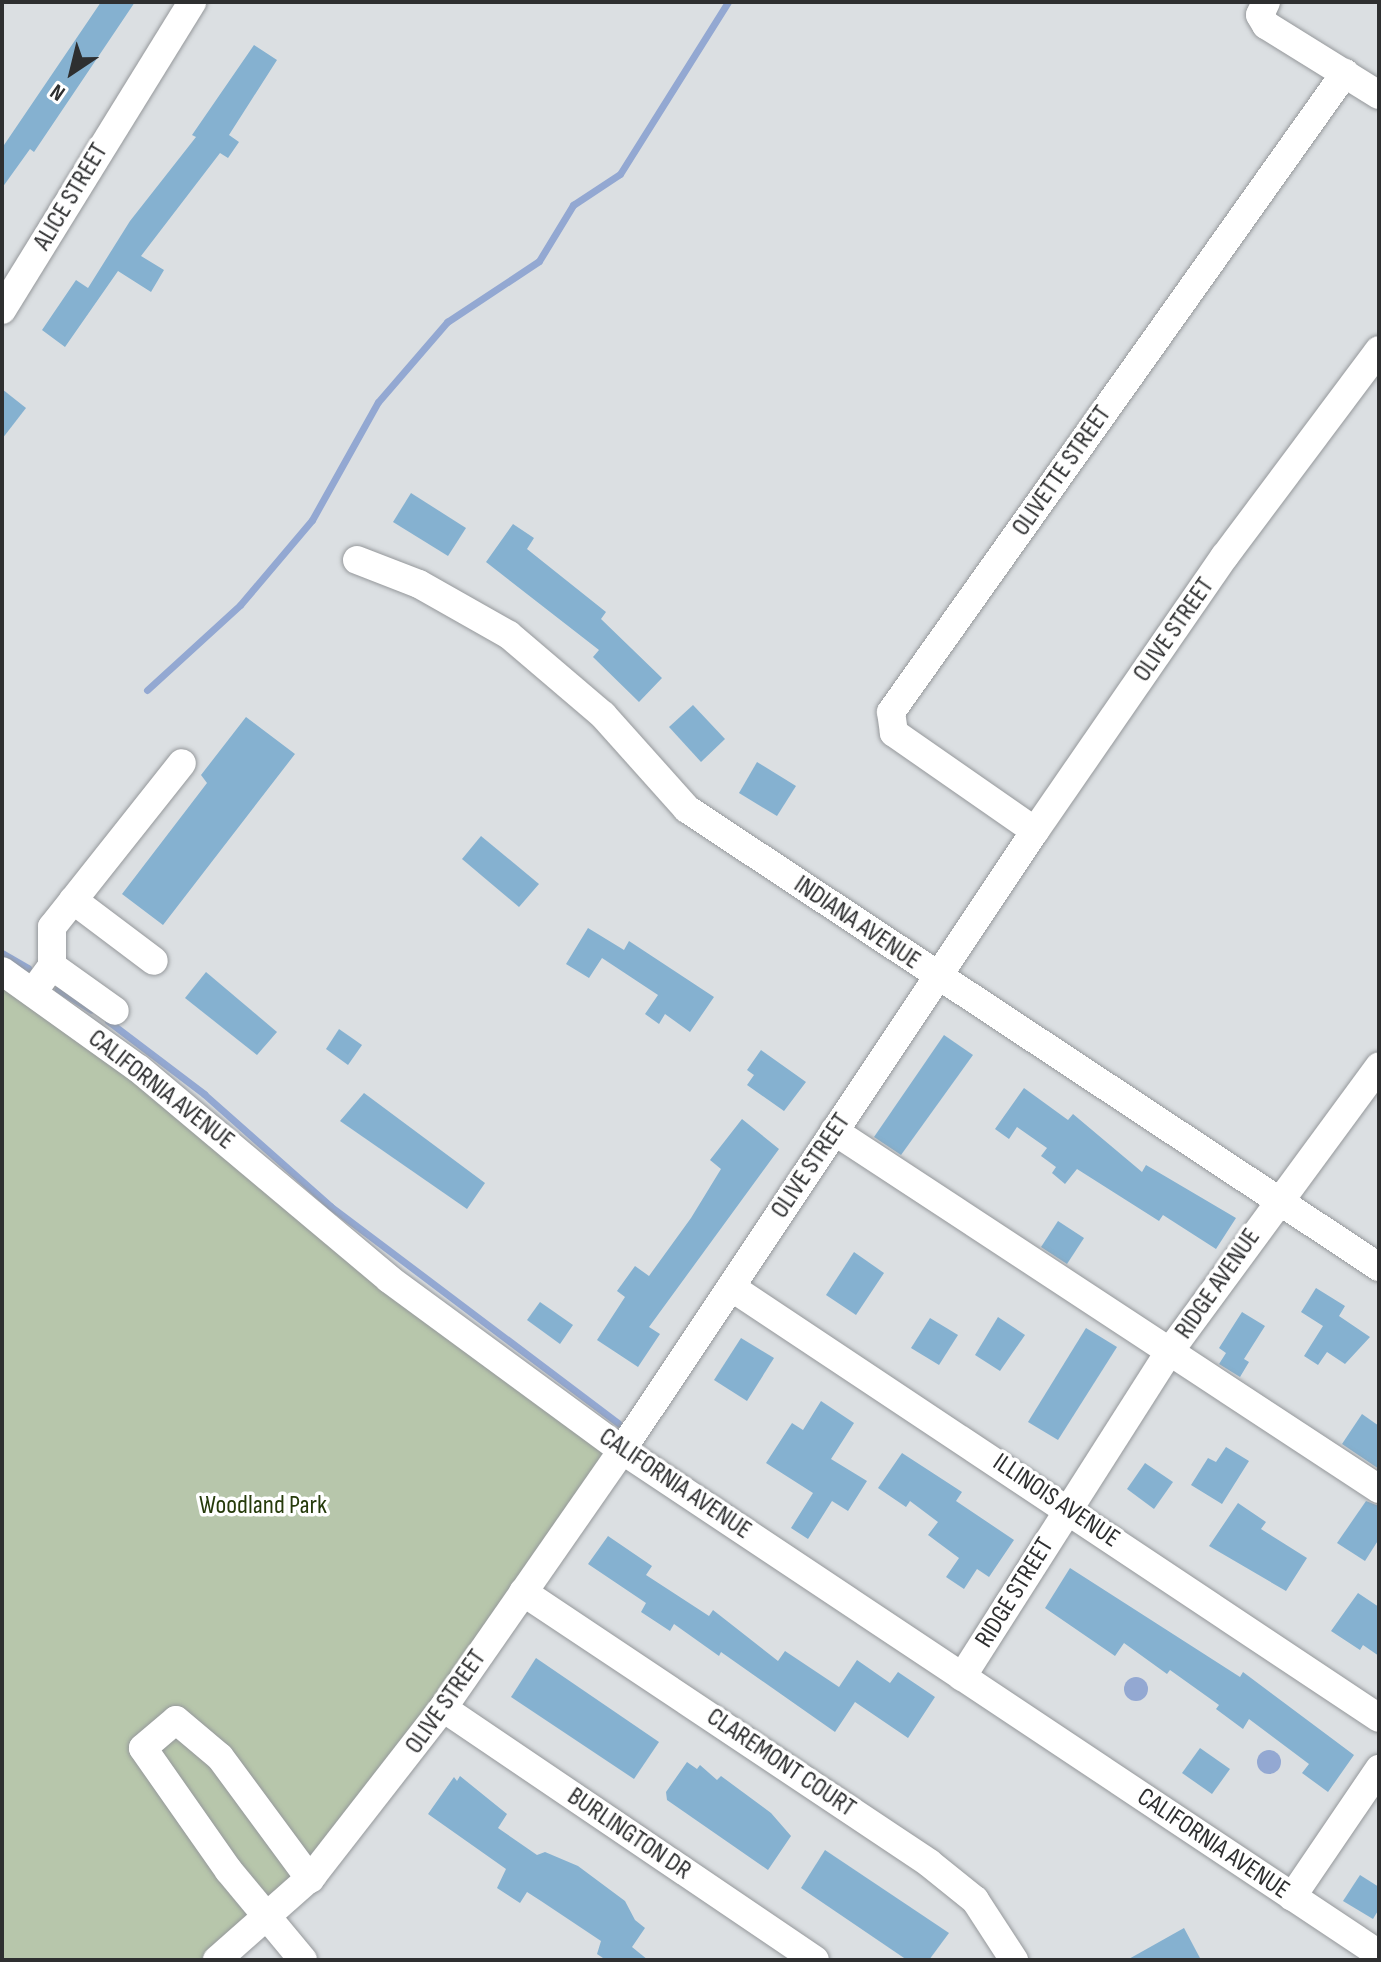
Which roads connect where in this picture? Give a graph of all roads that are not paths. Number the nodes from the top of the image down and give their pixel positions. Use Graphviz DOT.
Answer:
graph roads {
  1 [pos="192,2"];
  2 [pos="1263,9"];
  3 [pos="1345,73"];
  4 [pos="1379,95"];
  5 [pos="2,310"];
  6 [pos="1379,350"];
  7 [pos="357,560"];
  8 [pos="182,763"];
  9 [pos="1035,831"];
  10 [pos="73,900"];
  11 [pos="154,961"];
  12 [pos="52,966"];
  13 [pos="2,971"];
  14 [pos="937,976"];
  15 [pos="33,992"];
  16 [pos="115,1011"];
  17 [pos="1379,1066"];
  18 [pos="834,1131"];
  19 [pos="1278,1201"];
  20 [pos="1379,1267"];
  21 [pos="731,1287"];
  22 [pos="1170,1351"];
  23 [pos="622,1450"];
  24 [pos="1379,1489"];
  25 [pos="1067,1508"];
  26 [pos="523,1592"];
  27 [pos="962,1677"];
  28 [pos="443,1708"];
  29 [pos="1379,1718"];
  30 [pos="1379,1769"];
  31 [pos="310,1879"];
  32 [pos="1292,1897"];
  33 [pos="269,1918"];
  34 [pos="1379,1954"];
  35 [pos="217,1960"];
  36 [pos="303,1960"];
  37 [pos="815,1960"];
  38 [pos="1014,1960"];
  1 -- 5 [label="street, ALICE STREET"];
  2 -- 3 [label="street"];
  3 -- 4 [label="street"];
  3 -- 9 [label="street, OLIVETTE STREET"];
  6 -- 9 [label="street, OLIVE STREET"];
  7 -- 14 [label="street, INDIANA AVENUE"];
  8 -- 10 [label="street"];
  9 -- 14 [label="street, OLIVE STREET"];
  10 -- 11 [label="street"];
  10 -- 12 [label="street"];
  12 -- 15 [label="street"];
  12 -- 16 [label="street"];
  13 -- 15 [label="street, CALIFORNIA AVENUE"];
  14 -- 18 [label="street, OLIVE STREET"];
  14 -- 19 [label="street, INDIANA AVENUE"];
  15 -- 23 [label="street, CALIFORNIA AVENUE"];
  17 -- 19 [label="street, RIDGE AVENUE"];
  18 -- 21 [label="street, OLIVE STREET"];
  18 -- 22 [label="street"];
  19 -- 20 [label="street, INDIANA AVENUE"];
  19 -- 22 [label="street, RIDGE AVENUE"];
  21 -- 23 [label="street, OLIVE STREET"];
  21 -- 25 [label="street, ILLINOIS AVENUE"];
  22 -- 24 [label="street"];
  22 -- 25 [label="street, RIDGE AVENUE"];
  23 -- 26 [label="street, OLIVE STREET"];
  23 -- 27 [label="street, CALIFORNIA AVENUE"];
  25 -- 27 [label="street, RIDGE STREET"];
  25 -- 29 [label="street, ILLINOIS AVENUE"];
  26 -- 28 [label="street, OLIVE STREET"];
  26 -- 38 [label="street, CLAREMONT COURT"];
  27 -- 32 [label="street, CALIFORNIA AVENUE"];
  28 -- 31 [label="street, OLIVE STREET"];
  28 -- 37 [label="street, BURLINGTON DR"];
  30 -- 32 [label="street"];
  31 -- 33 [label="street, OLIVE STREET"];
  31 -- 33 [label="street"];
  32 -- 34 [label="street, CALIFORNIA AVENUE"];
  33 -- 35 [label="street, OLIVE STREET"];
  33 -- 36 [label="street"];
}
